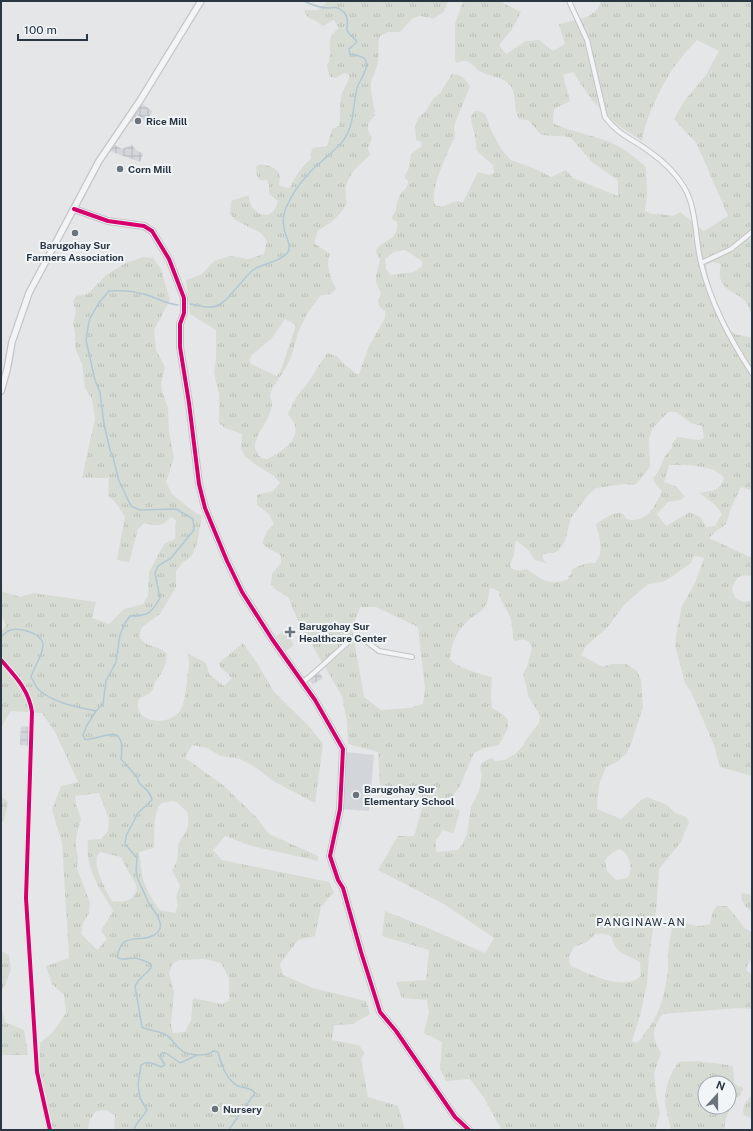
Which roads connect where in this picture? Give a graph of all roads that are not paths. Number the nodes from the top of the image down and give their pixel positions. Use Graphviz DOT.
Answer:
graph roads {
  1 [pos="201,1"];
  2 [pos="569,1"];
  3 [pos="74,209"];
  4 [pos="752,232"];
  5 [pos="701,262"];
  6 [pos="752,373"];
  7 [pos="1,391"];
  8 [pos="412,657"];
  9 [pos="1,660"];
  10 [pos="302,682"];
  11 [pos="50,1130"];
  12 [pos="469,1130"];
  1 -- 3 [label="street"];
  2 -- 5 [label="street"];
  3 -- 7 [label="street"];
  3 -- 10 [label="street"];
  4 -- 5 [label="street"];
  5 -- 6 [label="street"];
  8 -- 10 [label="street"];
  9 -- 11 [label="street"];
  10 -- 12 [label="street"];
}
